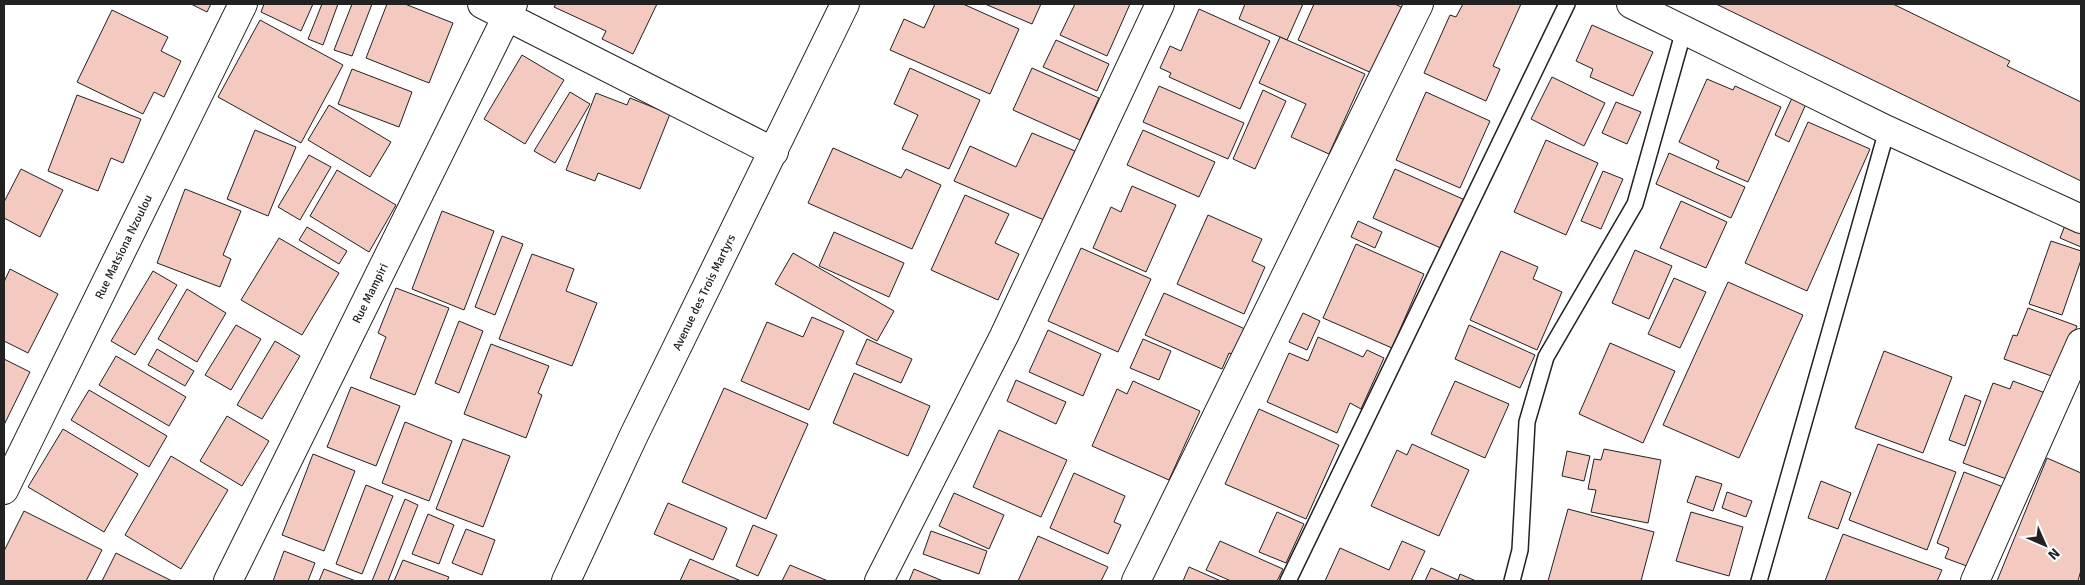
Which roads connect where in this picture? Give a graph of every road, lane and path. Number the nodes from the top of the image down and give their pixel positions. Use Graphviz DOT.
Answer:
graph roads {
  1 [pos="243,4"];
  2 [pos="482,4"];
  3 [pos="845,4"];
  4 [pos="1160,4"];
  5 [pos="1420,4"];
  6 [pos="1567,4"];
  7 [pos="1631,4"];
  8 [pos="510,10"];
  9 [pos="1684,30"];
  10 [pos="1887,130"];
  11 [pos="774,152"];
  12 [pos="2081,219"];
  13 [pos="2081,343"];
  14 [pos="4,490"];
  15 [pos="228,581"];
  16 [pos="566,581"];
  17 [pos="879,581"];
  18 [pos="1136,581"];
  19 [pos="1288,581"];
  20 [pos="1512,581"];
  21 [pos="1759,581"];
  22 [pos="1975,581"];
  1 -- 14 [label="street, Rue Matsiona Nzoulou"];
  2 -- 8 [label="street"];
  3 -- 11 [label="street, Avenue des Trois Martyrs"];
  4 -- 17 [label="street"];
  5 -- 18 [label="street"];
  6 -- 19 [label="lane"];
  7 -- 9 [label="street"];
  8 -- 11 [label="street"];
  8 -- 15 [label="street, Rue Mampiri"];
  9 -- 10 [label="street"];
  9 -- 20 [label="lane"];
  10 -- 12 [label="street"];
  10 -- 21 [label="lane"];
  11 -- 16 [label="street, Avenue des Trois Martyrs"];
  13 -- 22 [label="street"];
}
